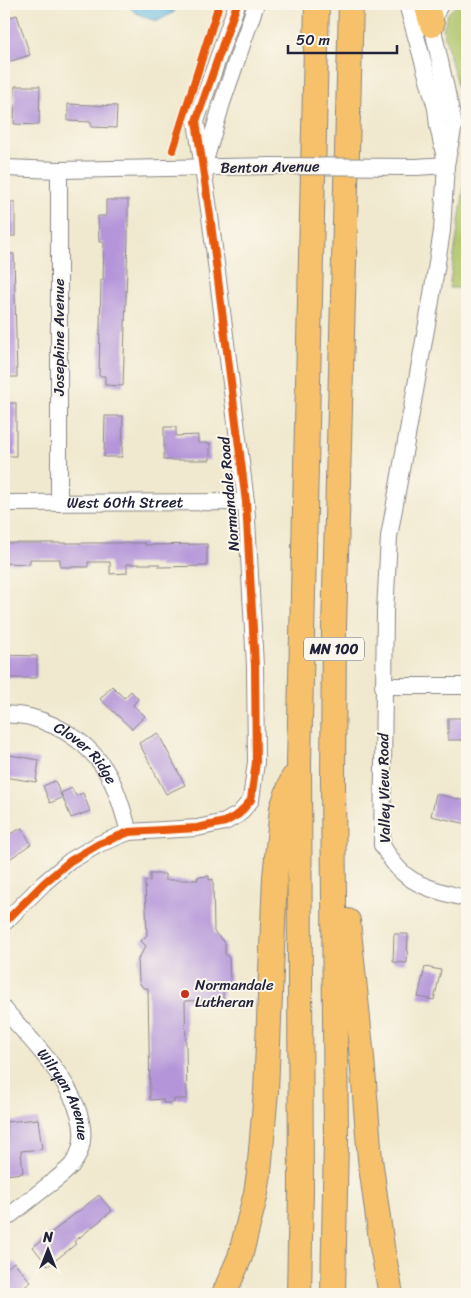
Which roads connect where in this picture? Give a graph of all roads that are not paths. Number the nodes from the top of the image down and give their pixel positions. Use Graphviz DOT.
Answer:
graph roads {
  1 [pos="237,4"];
  2 [pos="256,4"];
  3 [pos="317,4"];
  4 [pos="351,4"];
  5 [pos="407,4"];
  6 [pos="433,11"];
  7 [pos="446,166"];
  8 [pos="4,168"];
  9 [pos="203,168"];
  10 [pos="59,170"];
  11 [pos="246,502"];
  12 [pos="4,503"];
  13 [pos="59,503"];
  14 [pos="383,686"];
  15 [pos="467,686"];
  16 [pos="4,714"];
  17 [pos="299,762"];
  18 [pos="333,780"];
  19 [pos="129,832"];
  20 [pos="467,899"];
  21 [pos="4,923"];
  22 [pos="4,1009"];
  23 [pos="4,1220"];
  24 [pos="224,1294"];
  25 [pos="300,1294"];
  26 [pos="333,1294"];
  27 [pos="391,1294"];
  1 -- 9 [label="street, Normandale Road"];
  2 -- 9 [label="street"];
  3 -- 17 [label="highway, MN 100"];
  4 -- 18 [label="highway, MN 100"];
  5 -- 7 [label="street"];
  6 -- 7 [label="street"];
  7 -- 9 [label="street, Benton Avenue, bridge"];
  7 -- 14 [label="street"];
  8 -- 10 [label="street, Benton Avenue"];
  9 -- 10 [label="street, Benton Avenue"];
  9 -- 11 [label="street, Normandale Road"];
  10 -- 13 [label="street, Josephine Avenue"];
  11 -- 13 [label="street, West 60th Street"];
  11 -- 19 [label="street, Normandale Road"];
  12 -- 13 [label="street, West 60th Street"];
  14 -- 15 [label="street"];
  14 -- 20 [label="street, Valley View Road"];
  16 -- 19 [label="street, Clover Ridge"];
  17 -- 24 [label="highway"];
  17 -- 25 [label="highway, MN 100"];
  18 -- 26 [label="highway, MN 100"];
  18 -- 27 [label="highway"];
  19 -- 21 [label="street"];
  22 -- 23 [label="street, Wilryan Avenue"];
}
